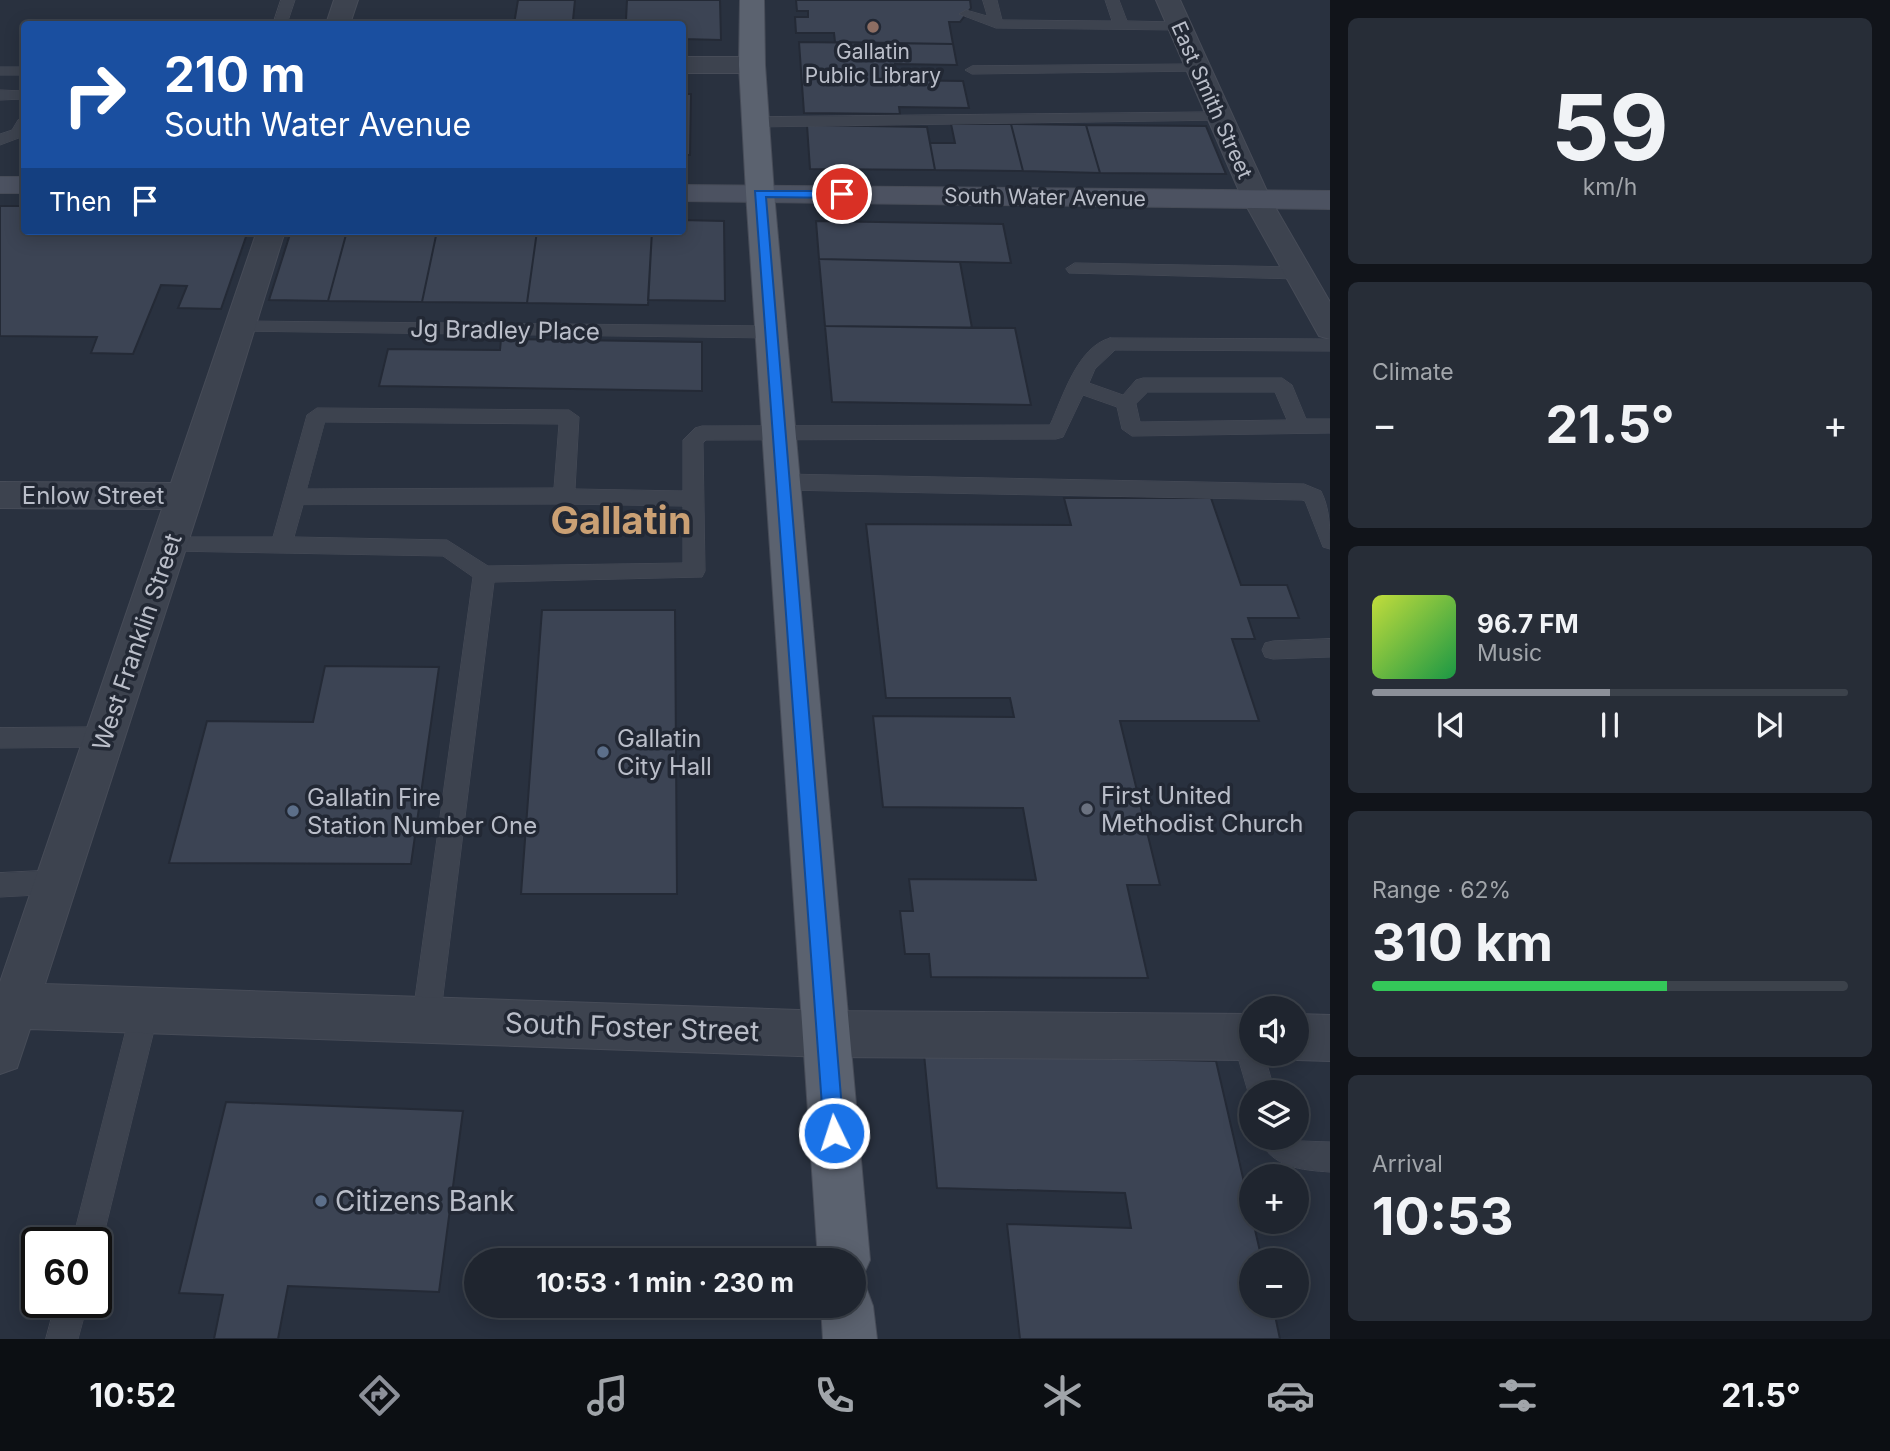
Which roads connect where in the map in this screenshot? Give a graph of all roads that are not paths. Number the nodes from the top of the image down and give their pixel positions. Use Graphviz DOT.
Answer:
graph roads {
  1 [pos="288,0"];
  2 [pos="346,0"];
  3 [pos="752,0"];
  4 [pos="989,0"];
  5 [pos="1112,0"];
  6 [pos="1168,0"];
  7 [pos="966,14"];
  8 [pos="281,21"];
  9 [pos="339,21"];
  10 [pos="996,24"];
  11 [pos="1121,25"];
  12 [pos="1179,26"];
  13 [pos="686,65"];
  14 [pos="752,65"];
  15 [pos="1198,68"];
  16 [pos="972,70"];
  17 [pos="0,71"];
  18 [pos="21,71"];
  19 [pos="0,95"];
  20 [pos="21,95"];
  21 [pos="1221,117"];
  22 [pos="755,122"];
  23 [pos="21,128"];
  24 [pos="0,140"];
  25 [pos="0,185"];
  26 [pos="21,185"];
  27 [pos="686,193"];
  28 [pos="760,193"];
  29 [pos="1257,200"];
  30 [pos="1330,200"];
  31 [pos="270,235"];
  32 [pos="1075,269"];
  33 [pos="1298,273"];
  34 [pos="240,327"];
  35 [pos="1330,329"];
  36 [pos="771,332"];
  37 [pos="1330,345"];
  38 [pos="1078,386"];
  39 [pos="1126,403"];
  40 [pos="1330,426"];
  41 [pos="1300,427"];
  42 [pos="779,434"];
  43 [pos="783,482"];
  44 [pos="0,495"];
  45 [pos="186,496"];
  46 [pos="564,496"];
  47 [pos="295,497"];
  48 [pos="694,499"];
  49 [pos="1330,541"];
  50 [pos="170,543"];
  51 [pos="282,544"];
  52 [pos="484,574"];
  53 [pos="1330,648"];
  54 [pos="1273,650"];
  55 [pos="105,737"];
  56 [pos="0,738"];
  57 [pos="56,883"];
  58 [pos="0,885"];
  59 [pos="14,1006"];
  60 [pos="145,1010"];
  61 [pos="426,1020"];
  62 [pos="827,1034"];
  63 [pos="1239,1037"];
  64 [pos="1309,1037"];
  65 [pos="1330,1038"];
  66 [pos="0,1051"];
  67 [pos="1289,1150"];
  68 [pos="1330,1157"];
  69 [pos="91,1227"];
  70 [pos="843,1248"];
  71 [pos="68,1318"];
  72 [pos="848,1318"];
  73 [pos="62,1339"];
  74 [pos="850,1339"];
  1 -- 8 [label="lane"];
  2 -- 9 [label="street"];
  3 -- 14 [label="main road"];
  4 -- 10 [label="lane"];
  5 -- 11 [label="lane"];
  6 -- 12 [label="street, East Smith Street"];
  7 -- 10 [label="lane"];
  10 -- 11 [label="lane"];
  11 -- 12 [label="lane"];
  12 -- 15 [label="street, East Smith Street"];
  13 -- 14 [label="street"];
  14 -- 22 [label="main road"];
  15 -- 16 [label="lane"];
  15 -- 21 [label="street, East Smith Street"];
  17 -- 18 [label="lane"];
  19 -- 20 [label="lane"];
  21 -- 22 [label="lane"];
  21 -- 29 [label="street, East Smith Street"];
  22 -- 28 [label="main road"];
  23 -- 24 [label="lane"];
  25 -- 26 [label="main road"];
  27 -- 28 [label="main road, South Water Avenue"];
  28 -- 29 [label="main road, South Water Avenue"];
  28 -- 36 [label="main road"];
  29 -- 30 [label="main road, South Water Avenue"];
  29 -- 33 [label="street, East Smith Street"];
  31 -- 34 [label="street, West Franklin Street"];
  32 -- 33 [label="lane"];
  33 -- 35 [label="street, East Smith Street"];
  34 -- 36 [label="lane, Jg Bradley Place"];
  34 -- 45 [label="street, West Franklin Street"];
  36 -- 42 [label="main road"];
  37 -- 38 [label="lane"];
  38 -- 39 [label="lane"];
  38 -- 42 [label="lane"];
  39 -- 41 [label="lane"];
  39 -- 41 [label="lane"];
  40 -- 41 [label="lane"];
  42 -- 43 [label="main road"];
  42 -- 48 [label="lane"];
  43 -- 49 [label="lane"];
  43 -- 62 [label="main road"];
  44 -- 45 [label="street, Enlow Street"];
  45 -- 50 [label="street, West Franklin Street"];
  46 -- 47 [label="lane"];
  46 -- 47 [label="lane"];
  46 -- 48 [label="lane"];
  47 -- 51 [label="lane"];
  48 -- 52 [label="lane"];
  50 -- 51 [label="lane"];
  50 -- 55 [label="street, West Franklin Street"];
  51 -- 52 [label="lane"];
  52 -- 61 [label="lane"];
  53 -- 54 [label="lane"];
  55 -- 56 [label="lane"];
  55 -- 57 [label="street, West Franklin Street"];
  57 -- 58 [label="lane"];
  57 -- 59 [label="street, West Franklin Street"];
  59 -- 60 [label="street, South Foster Street"];
  59 -- 66 [label="street, West Franklin Street"];
  60 -- 61 [label="street, South Foster Street"];
  60 -- 69 [label="lane"];
  61 -- 62 [label="street, South Foster Street"];
  62 -- 63 [label="street, South Foster Street"];
  62 -- 70 [label="main road"];
  64 -- 65 [label="street"];
  67 -- 68 [label="lane"];
  71 -- 73 [label="lane"];
  72 -- 74 [label="main road"];
}
